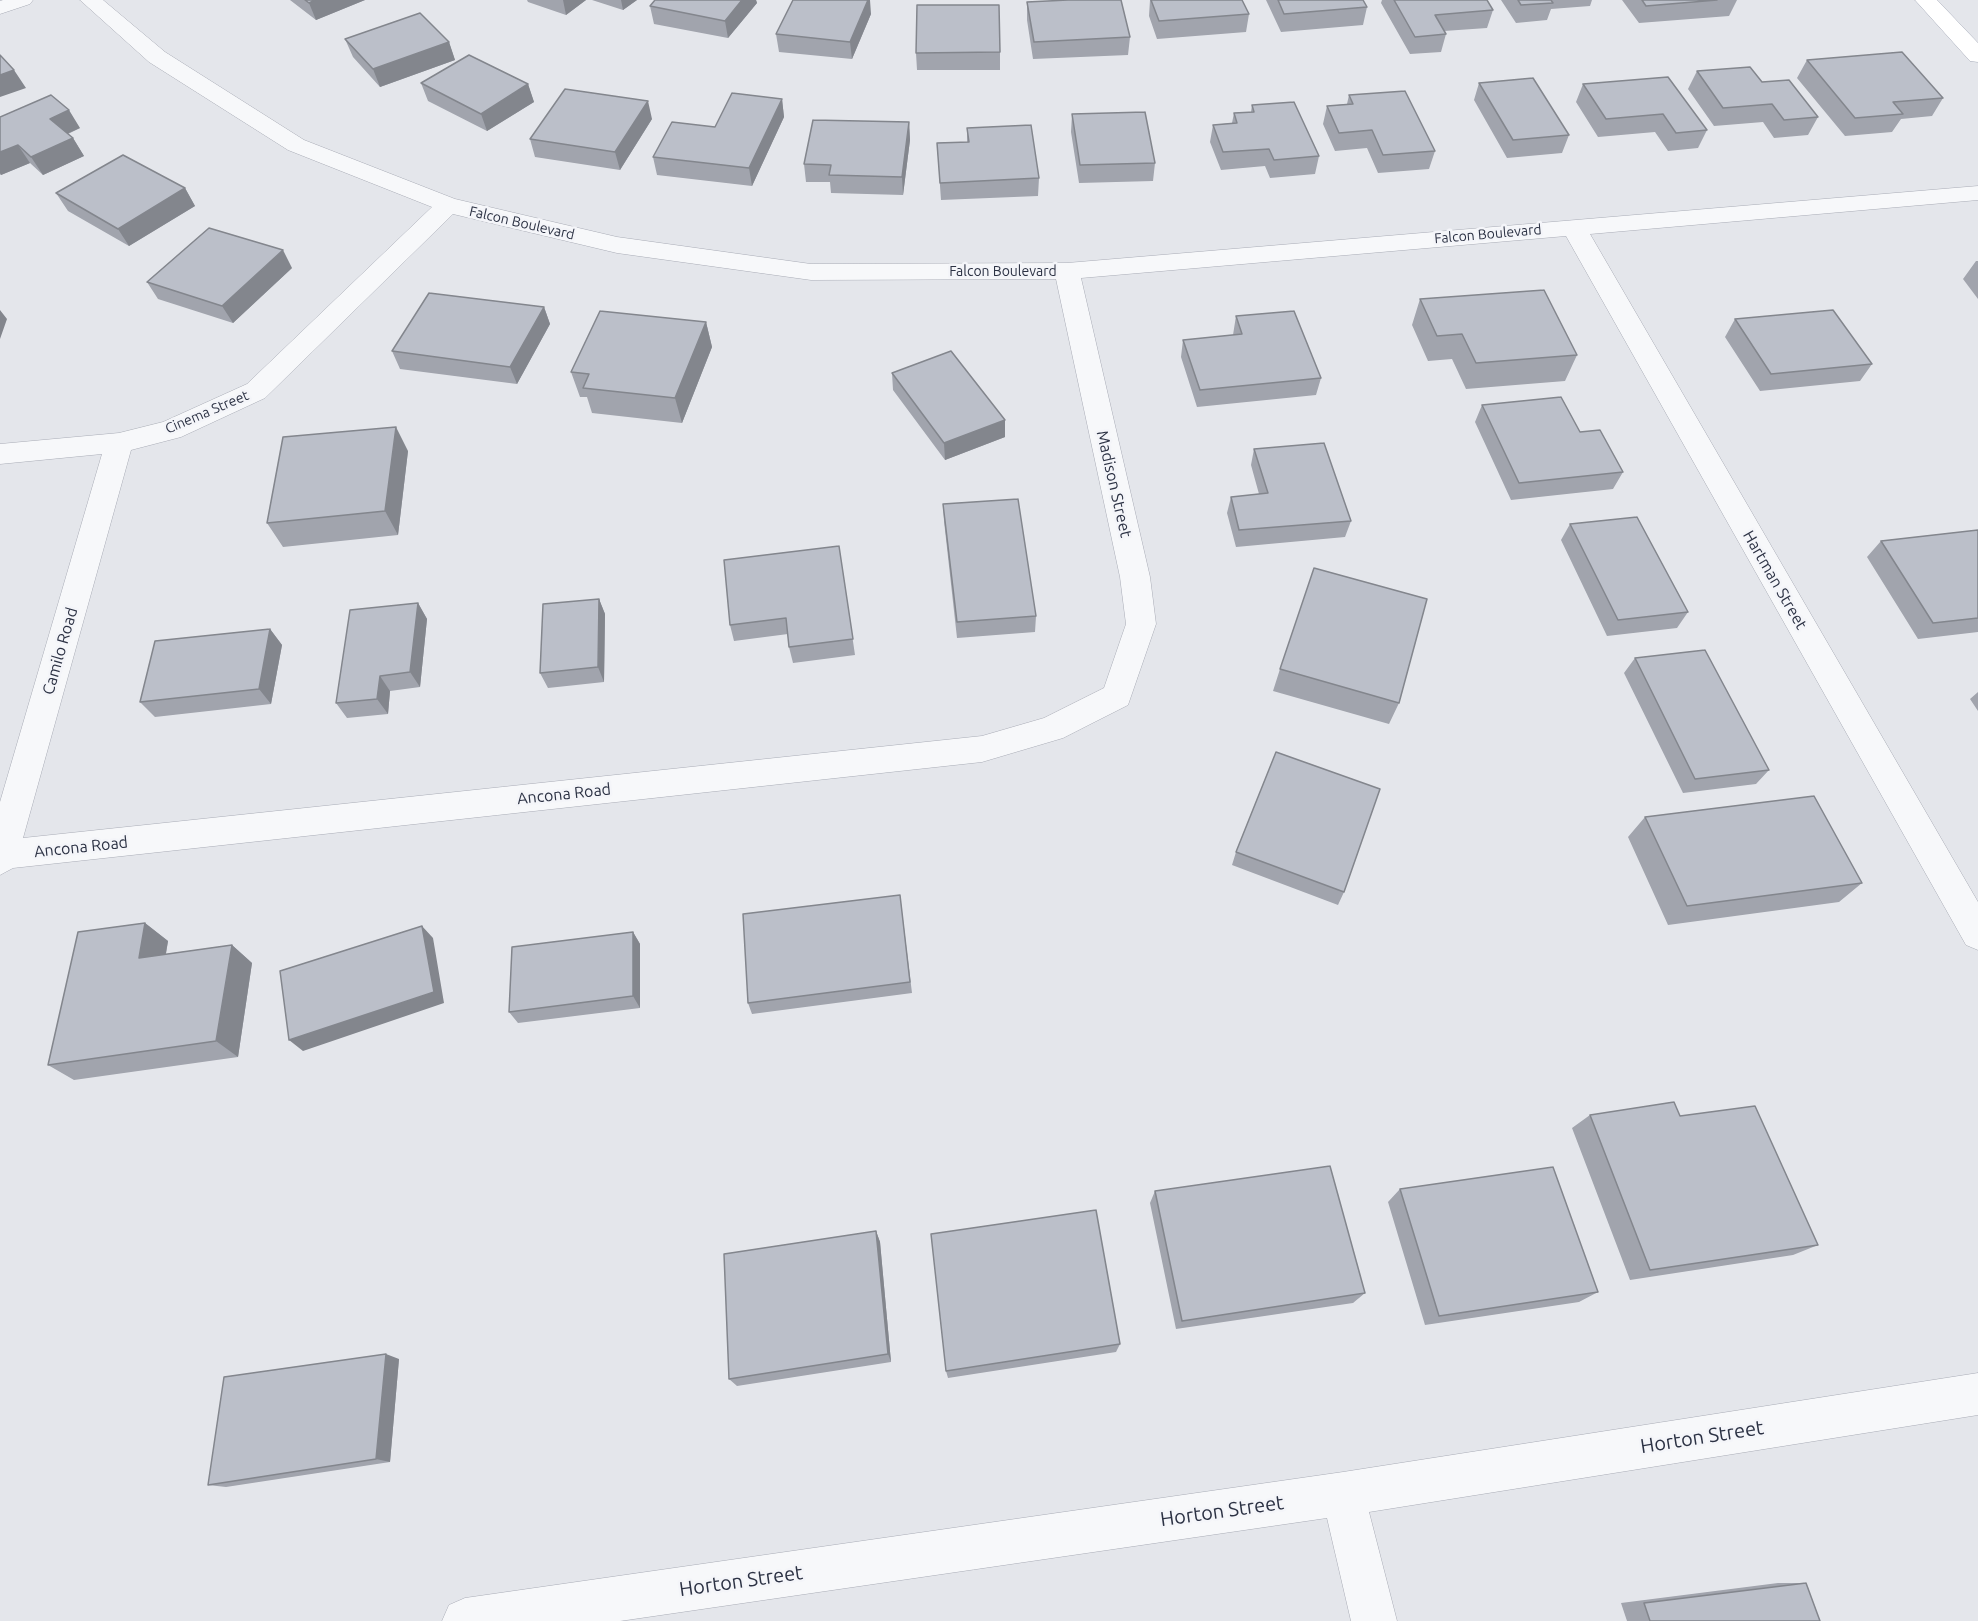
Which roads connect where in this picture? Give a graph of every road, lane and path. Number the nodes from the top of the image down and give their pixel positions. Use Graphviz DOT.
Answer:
graph roads {
  1 [pos="23,0"];
  2 [pos="90,0"];
  3 [pos="1925,0"];
  4 [pos="0,8"];
  5 [pos="1978,56"];
  6 [pos="1978,193"];
  7 [pos="448,205"];
  8 [pos="1573,226"];
  9 [pos="1066,271"];
  10 [pos="119,443"];
  11 [pos="0,454"];
  12 [pos="1117,696"];
  13 [pos="1,857"];
  14 [pos="1978,934"];
  15 [pos="1978,1394"];
  16 [pos="1343,1494"];
  17 [pos="465,1621"];
  18 [pos="1374,1621"];
  1 -- 4 [label="street"];
  2 -- 7 [label="street, Falcon Boulevard"];
  3 -- 5 [label="main road"];
  6 -- 8 [label="street, Falcon Boulevard"];
  7 -- 9 [label="street, Falcon Boulevard"];
  7 -- 10 [label="street, Cinema Street"];
  8 -- 9 [label="street, Falcon Boulevard"];
  8 -- 14 [label="street, Hartman Street"];
  9 -- 12 [label="street, Madison Street"];
  10 -- 11 [label="street, Cinema Street"];
  10 -- 13 [label="street, Camilo Road"];
  12 -- 13 [label="street, Ancona Road"];
  15 -- 16 [label="street, Horton Street"];
  16 -- 17 [label="street, Horton Street"];
  16 -- 18 [label="street"];
}
